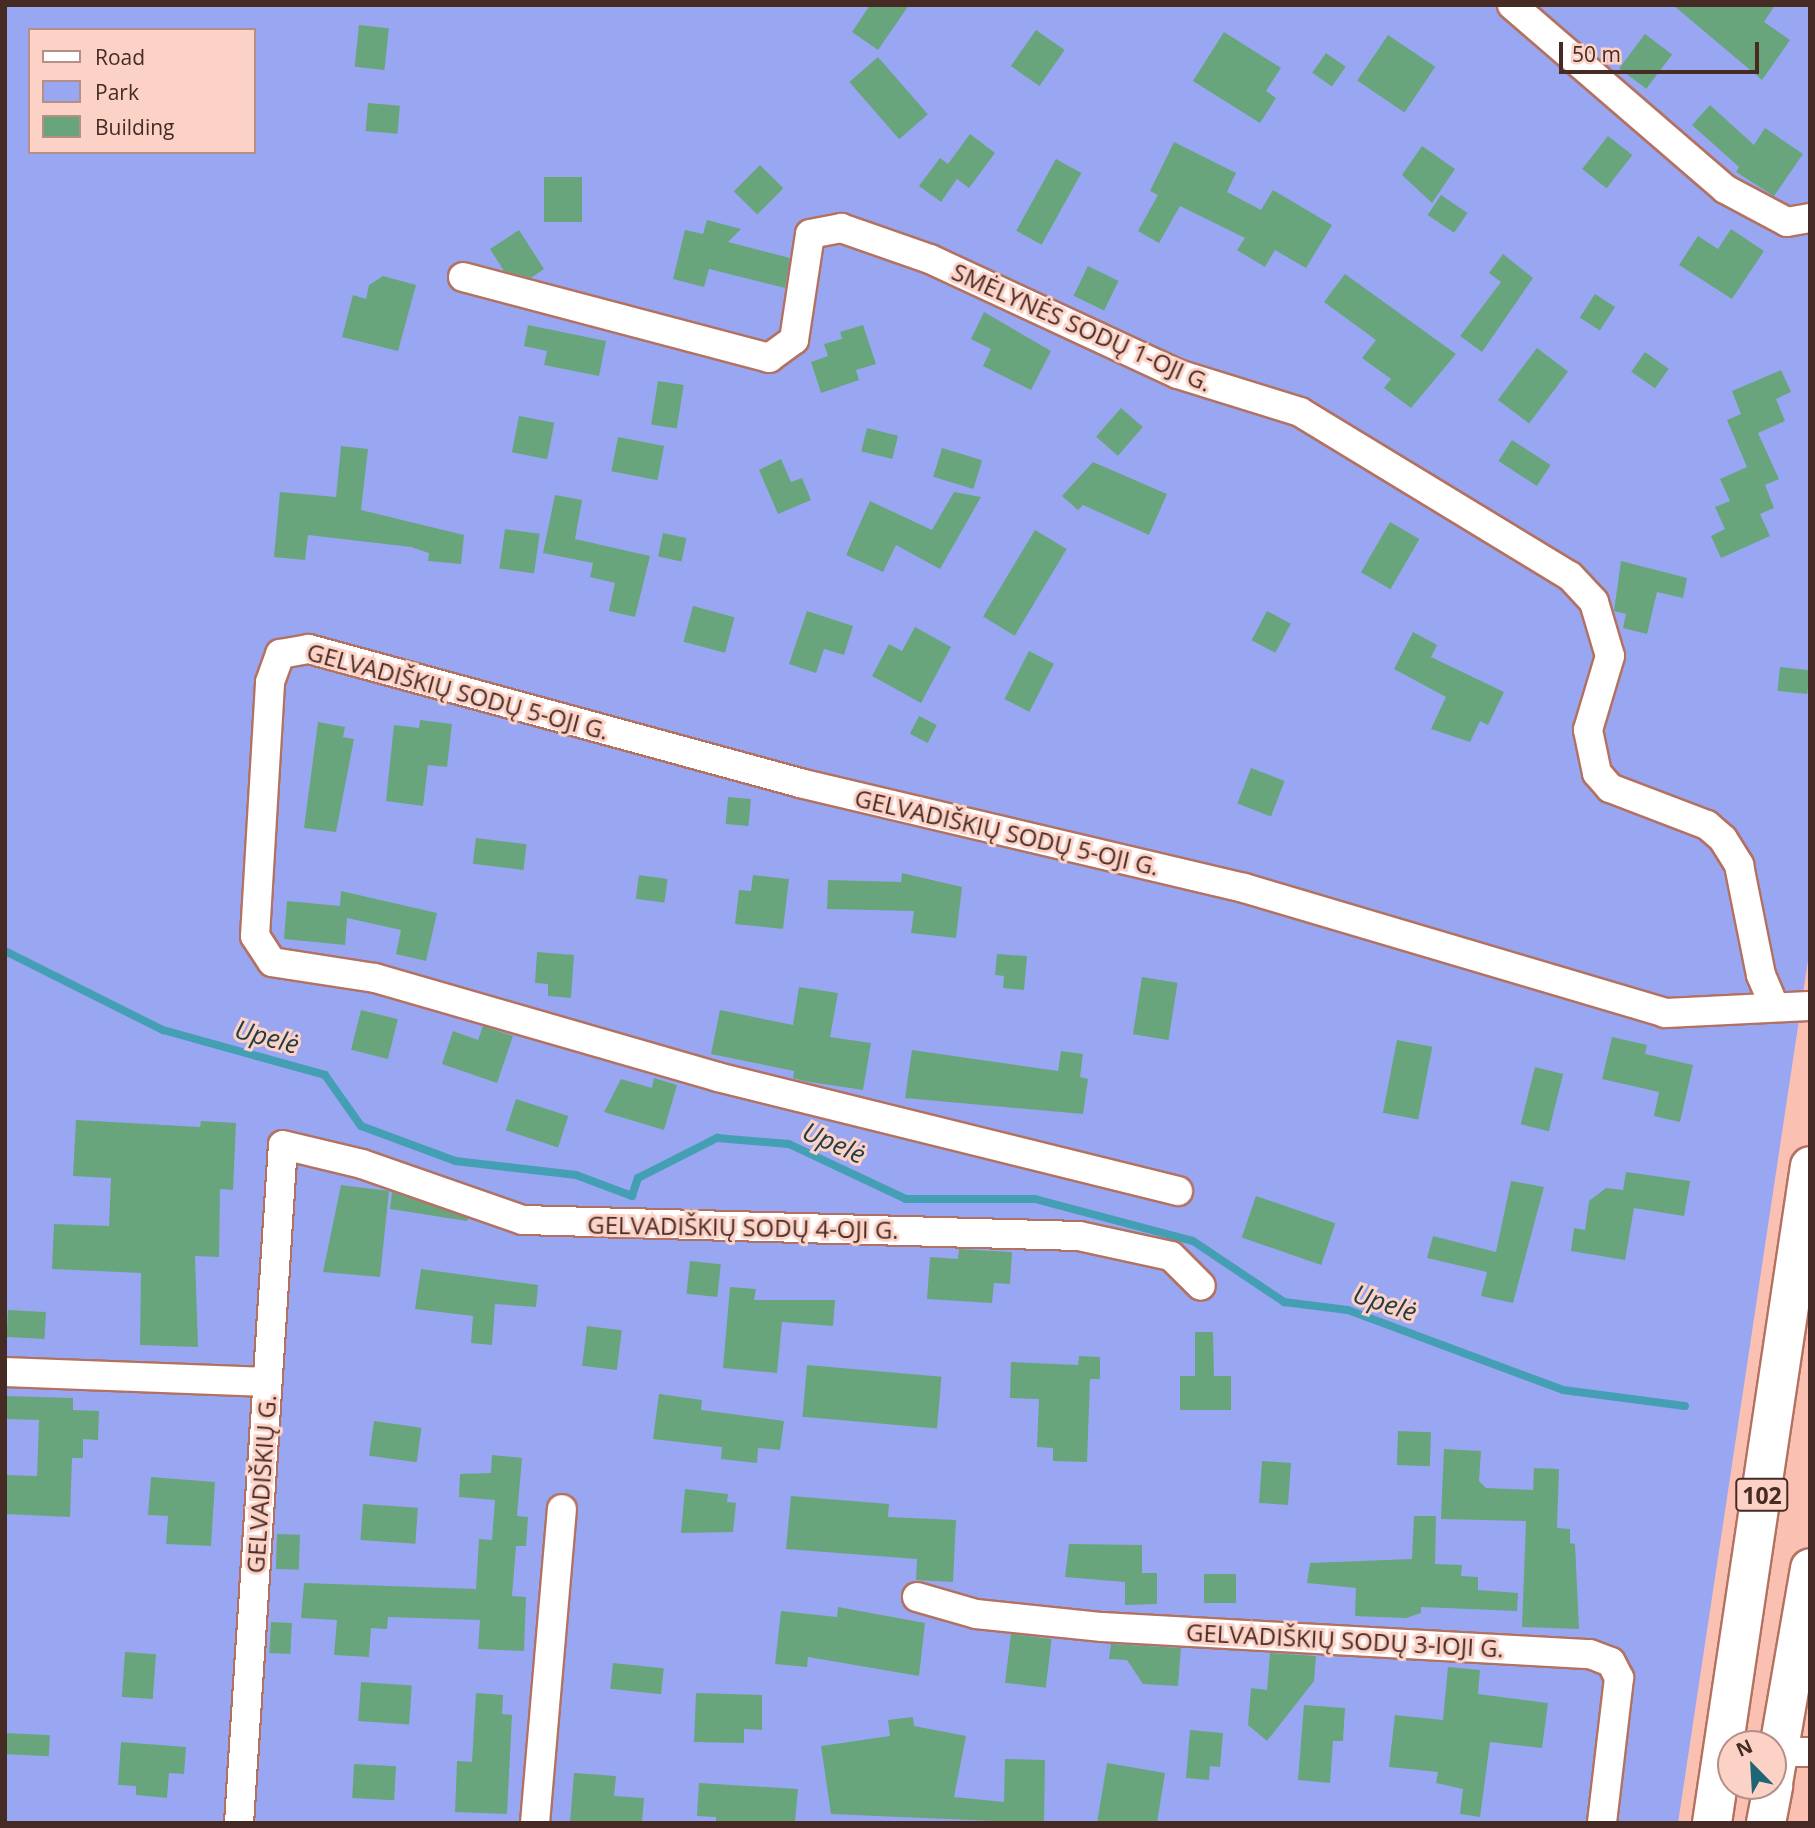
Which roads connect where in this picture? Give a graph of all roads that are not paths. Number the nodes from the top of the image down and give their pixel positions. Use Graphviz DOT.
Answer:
graph roads {
  1 [pos="1512,5"];
  2 [pos="1810,218"];
  3 [pos="463,277"];
  4 [pos="1774,1005"];
  5 [pos="1810,1006"];
  6 [pos="284,1145"];
  7 [pos="1810,1166"];
  8 [pos="1178,1191"];
  9 [pos="1200,1286"];
  10 [pos="5,1373"];
  11 [pos="267,1382"];
  12 [pos="562,1509"];
  13 [pos="1810,1568"];
  14 [pos="917,1597"];
  15 [pos="1787,1738"];
  16 [pos="1773,1800"];
  17 [pos="239,1823"];
  18 [pos="535,1823"];
  19 [pos="1602,1823"];
  20 [pos="1712,1823"];
  21 [pos="1766,1823"];
  1 -- 2 [label="street"];
  3 -- 4 [label="street, SMĖLYNĖS SODŲ 1-OJI G."];
  4 -- 5 [label="street, GELVADIŠKIŲ SODŲ 5-OJI G."];
  4 -- 8 [label="street, GELVADIŠKIŲ SODŲ 5-OJI G."];
  6 -- 9 [label="street, GELVADIŠKIŲ SODŲ 4-OJI G."];
  6 -- 11 [label="street, GELVADIŠKIŲ G."];
  7 -- 20 [label="main road, 102"];
  10 -- 11 [label="street"];
  11 -- 17 [label="street, GELVADIŠKIŲ G."];
  12 -- 18 [label="street"];
  13 -- 15 [label="main road"];
  14 -- 19 [label="street, GELVADIŠKIŲ SODŲ 3-IOJI G."];
  16 -- 21 [label="main road"];
}
